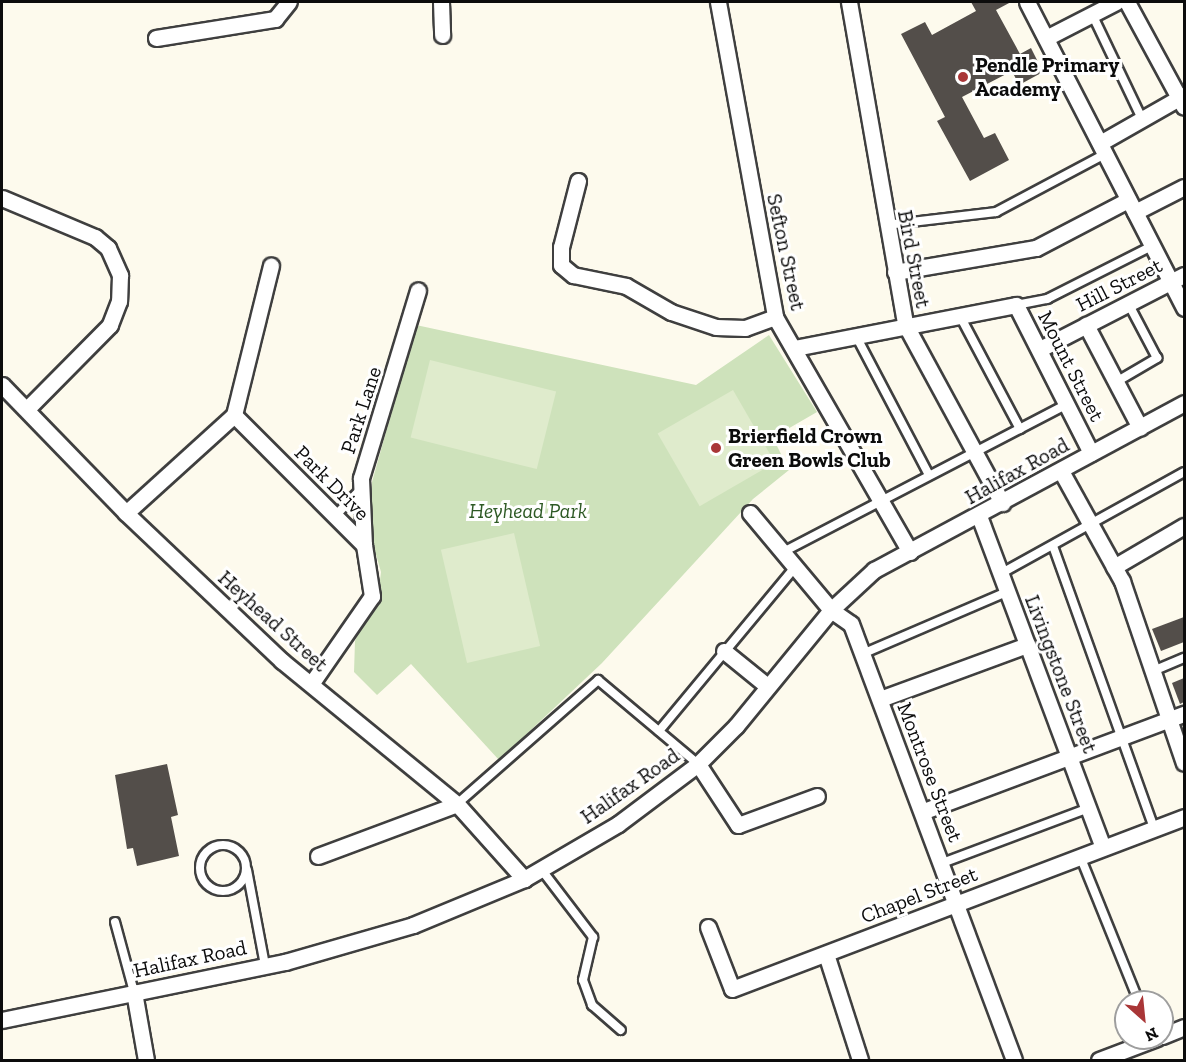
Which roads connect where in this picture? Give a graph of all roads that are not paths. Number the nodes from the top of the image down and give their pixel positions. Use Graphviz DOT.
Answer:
graph roads {
  1 [pos="289,2"];
  2 [pos="441,2"];
  3 [pos="718,2"];
  4 [pos="849,2"];
  5 [pos="1027,2"];
  6 [pos="1116,2"];
  7 [pos="1127,2"];
  8 [pos="1092,14"];
  9 [pos="442,35"];
  10 [pos="156,38"];
  11 [pos="1046,38"];
  12 [pos="1183,100"];
  13 [pos="1142,119"];
  14 [pos="1102,148"];
  15 [pos="578,181"];
  16 [pos="1183,191"];
  17 [pos="2,198"];
  18 [pos="1132,206"];
  19 [pos="886,225"];
  20 [pos="1152,246"];
  21 [pos="270,266"];
  22 [pos="895,272"];
  23 [pos="1178,278"];
  24 [pos="418,290"];
  25 [pos="1128,303"];
  26 [pos="1016,305"];
  27 [pos="1185,309"];
  28 [pos="959,315"];
  29 [pos="775,317"];
  30 [pos="905,324"];
  31 [pos="1086,325"];
  32 [pos="855,334"];
  33 [pos="795,348"];
  34 [pos="1040,348"];
  35 [pos="1116,382"];
  36 [pos="2,385"];
  37 [pos="1067,404"];
  38 [pos="1184,405"];
  39 [pos="27,409"];
  40 [pos="234,415"];
  41 [pos="1140,428"];
  42 [pos="1020,429"];
  43 [pos="974,452"];
  44 [pos="1091,453"];
  45 [pos="1061,471"];
  46 [pos="1185,472"];
  47 [pos="929,475"];
  48 [pos="358,492"];
  49 [pos="881,500"];
  50 [pos="1002,503"];
  51 [pos="126,513"];
  52 [pos="750,513"];
  53 [pos="335,516"];
  54 [pos="979,516"];
  55 [pos="1092,526"];
  56 [pos="1185,526"];
  57 [pos="364,545"];
  58 [pos="1053,546"];
  59 [pos="785,551"];
  60 [pos="910,552"];
  61 [pos="796,565"];
  62 [pos="1114,567"];
  63 [pos="1000,574"];
  64 [pos="1007,592"];
  65 [pos="831,610"];
  66 [pos="1027,645"];
  67 [pos="724,651"];
  68 [pos="862,654"];
  69 [pos="1185,658"];
  70 [pos="1153,670"];
  71 [pos="311,684"];
  72 [pos="767,686"];
  73 [pos="880,699"];
  74 [pos="1178,717"];
  75 [pos="659,732"];
  76 [pos="1123,738"];
  77 [pos="1070,757"];
  78 [pos="1185,763"];
  79 [pos="698,764"];
  80 [pos="817,796"];
  81 [pos="457,804"];
  82 [pos="1089,808"];
  83 [pos="924,811"];
  84 [pos="1185,817"];
  85 [pos="1154,828"];
  86 [pos="1103,847"];
  87 [pos="318,856"];
  88 [pos="1080,856"];
  89 [pos="942,863"];
  90 [pos="247,868"];
  91 [pos="541,869"];
  92 [pos="524,879"];
  93 [pos="957,903"];
  94 [pos="115,922"];
  95 [pos="708,927"];
  96 [pos="826,954"];
  97 [pos="265,965"];
  98 [pos="1134,990"];
  99 [pos="134,993"];
  100 [pos="2,1018"];
  101 [pos="621,1030"];
  102 [pos="1125,1050"];
  103 [pos="146,1060"];
  104 [pos="860,1060"];
  105 [pos="1014,1060"];
  106 [pos="1099,1060"];
  1 -- 10 [label="street"];
  2 -- 9 [label="street"];
  3 -- 29 [label="street, Sefton Street"];
  4 -- 19 [label="street, Bird Street"];
  5 -- 11 [label="street"];
  6 -- 8 [label="street"];
  7 -- 12 [label="street"];
  8 -- 11 [label="street"];
  8 -- 13 [label="lane"];
  11 -- 14 [label="street"];
  12 -- 13 [label="street"];
  13 -- 14 [label="street"];
  14 -- 18 [label="street"];
  14 -- 19 [label="lane"];
  15 -- 29 [label="street"];
  16 -- 18 [label="street"];
  17 -- 39 [label="street"];
  18 -- 20 [label="street"];
  18 -- 22 [label="street"];
  19 -- 22 [label="street, Bird Street"];
  20 -- 23 [label="street"];
  20 -- 26 [label="lane"];
  21 -- 40 [label="street"];
  22 -- 30 [label="street, Bird Street"];
  23 -- 25 [label="street, Hill Street"];
  23 -- 27 [label="street"];
  24 -- 48 [label="street, Park Lane"];
  25 -- 31 [label="street, Hill Street"];
  25 -- 35 [label="lane"];
  26 -- 28 [label="street, Mount Street"];
  26 -- 34 [label="street, Mount Street"];
  28 -- 30 [label="street, Mount Street"];
  28 -- 42 [label="lane"];
  29 -- 33 [label="street, Sefton Street"];
  30 -- 32 [label="street, Mount Street"];
  30 -- 43 [label="street, Bird Street"];
  31 -- 34 [label="street, Hill Street"];
  31 -- 35 [label="street"];
  32 -- 33 [label="street, Mount Street"];
  32 -- 47 [label="lane"];
  33 -- 49 [label="street, Sefton Street"];
  34 -- 37 [label="street, Mount Street"];
  35 -- 41 [label="street"];
  36 -- 39 [label="street, Heyhead Street"];
  37 -- 42 [label="lane"];
  37 -- 44 [label="street, Mount Street"];
  38 -- 41 [label="street, Halifax Road"];
  39 -- 51 [label="street, Heyhead Street"];
  40 -- 51 [label="street"];
  40 -- 53 [label="street, Park Drive"];
  41 -- 44 [label="street, Halifax Road"];
  42 -- 43 [label="lane"];
  43 -- 47 [label="lane"];
  43 -- 50 [label="street, Bird Street"];
  44 -- 45 [label="street, Halifax Road"];
  45 -- 50 [label="street, Halifax Road"];
  45 -- 55 [label="street"];
  46 -- 55 [label="lane"];
  47 -- 49 [label="lane"];
  48 -- 53 [label="lane"];
  48 -- 57 [label="street, Park Lane"];
  49 -- 59 [label="lane"];
  49 -- 60 [label="street, Sefton Street"];
  50 -- 54 [label="street, Halifax Road"];
  51 -- 71 [label="street, Heyhead Street"];
  52 -- 59 [label="street, Montrose Street"];
  53 -- 57 [label="street, Park Drive"];
  54 -- 60 [label="street, Halifax Road"];
  54 -- 63 [label="street, Livingstone Street"];
  55 -- 58 [label="lane"];
  55 -- 62 [label="street"];
  56 -- 62 [label="street"];
  57 -- 71 [label="street, Park Drive"];
  58 -- 63 [label="lane"];
  58 -- 76 [label="lane"];
  59 -- 61 [label="street, Montrose Street"];
  60 -- 65 [label="street, Halifax Road"];
  61 -- 65 [label="street, Montrose Street"];
  61 -- 67 [label="lane"];
  62 -- 70 [label="street"];
  63 -- 64 [label="street, Livingstone Street"];
  64 -- 66 [label="street, Livingstone Street"];
  64 -- 68 [label="lane"];
  65 -- 68 [label="street, Montrose Street"];
  65 -- 72 [label="street, Halifax Road"];
  66 -- 73 [label="street"];
  66 -- 77 [label="street, Livingstone Street"];
  67 -- 72 [label="street"];
  67 -- 75 [label="lane"];
  68 -- 73 [label="street, Montrose Street"];
  69 -- 70 [label="lane"];
  70 -- 74 [label="street"];
  71 -- 81 [label="street, Heyhead Street"];
  72 -- 79 [label="street, Halifax Road"];
  73 -- 83 [label="street, Montrose Street"];
  74 -- 76 [label="street"];
  74 -- 78 [label="street"];
  75 -- 79 [label="lane"];
  75 -- 81 [label="lane"];
  76 -- 77 [label="street"];
  76 -- 85 [label="lane"];
  77 -- 82 [label="street, Livingstone Street"];
  77 -- 83 [label="street"];
  79 -- 80 [label="street"];
  79 -- 91 [label="street, Halifax Road"];
  81 -- 87 [label="street"];
  81 -- 92 [label="street, Heyhead Street"];
  82 -- 86 [label="street, Livingstone Street"];
  82 -- 89 [label="lane"];
  83 -- 89 [label="street, Montrose Street"];
  84 -- 85 [label="street, Chapel Street"];
  85 -- 86 [label="street, Chapel Street"];
  86 -- 88 [label="street, Chapel Street"];
  88 -- 93 [label="street, Chapel Street"];
  88 -- 98 [label="lane"];
  89 -- 93 [label="street, Montrose Street"];
  90 -- 90 [label="lane"];
  90 -- 97 [label="lane"];
  91 -- 92 [label="street, Halifax Road"];
  91 -- 101 [label="lane"];
  92 -- 97 [label="street, Halifax Road"];
  93 -- 96 [label="street, Chapel Street"];
  93 -- 105 [label="street, Montrose Street"];
  94 -- 99 [label="lane"];
  95 -- 96 [label="street, Chapel Street"];
  96 -- 104 [label="street"];
  97 -- 99 [label="street, Halifax Road"];
  99 -- 100 [label="street, Halifax Road"];
  99 -- 103 [label="street"];
  102 -- 106 [label="street"];
}
